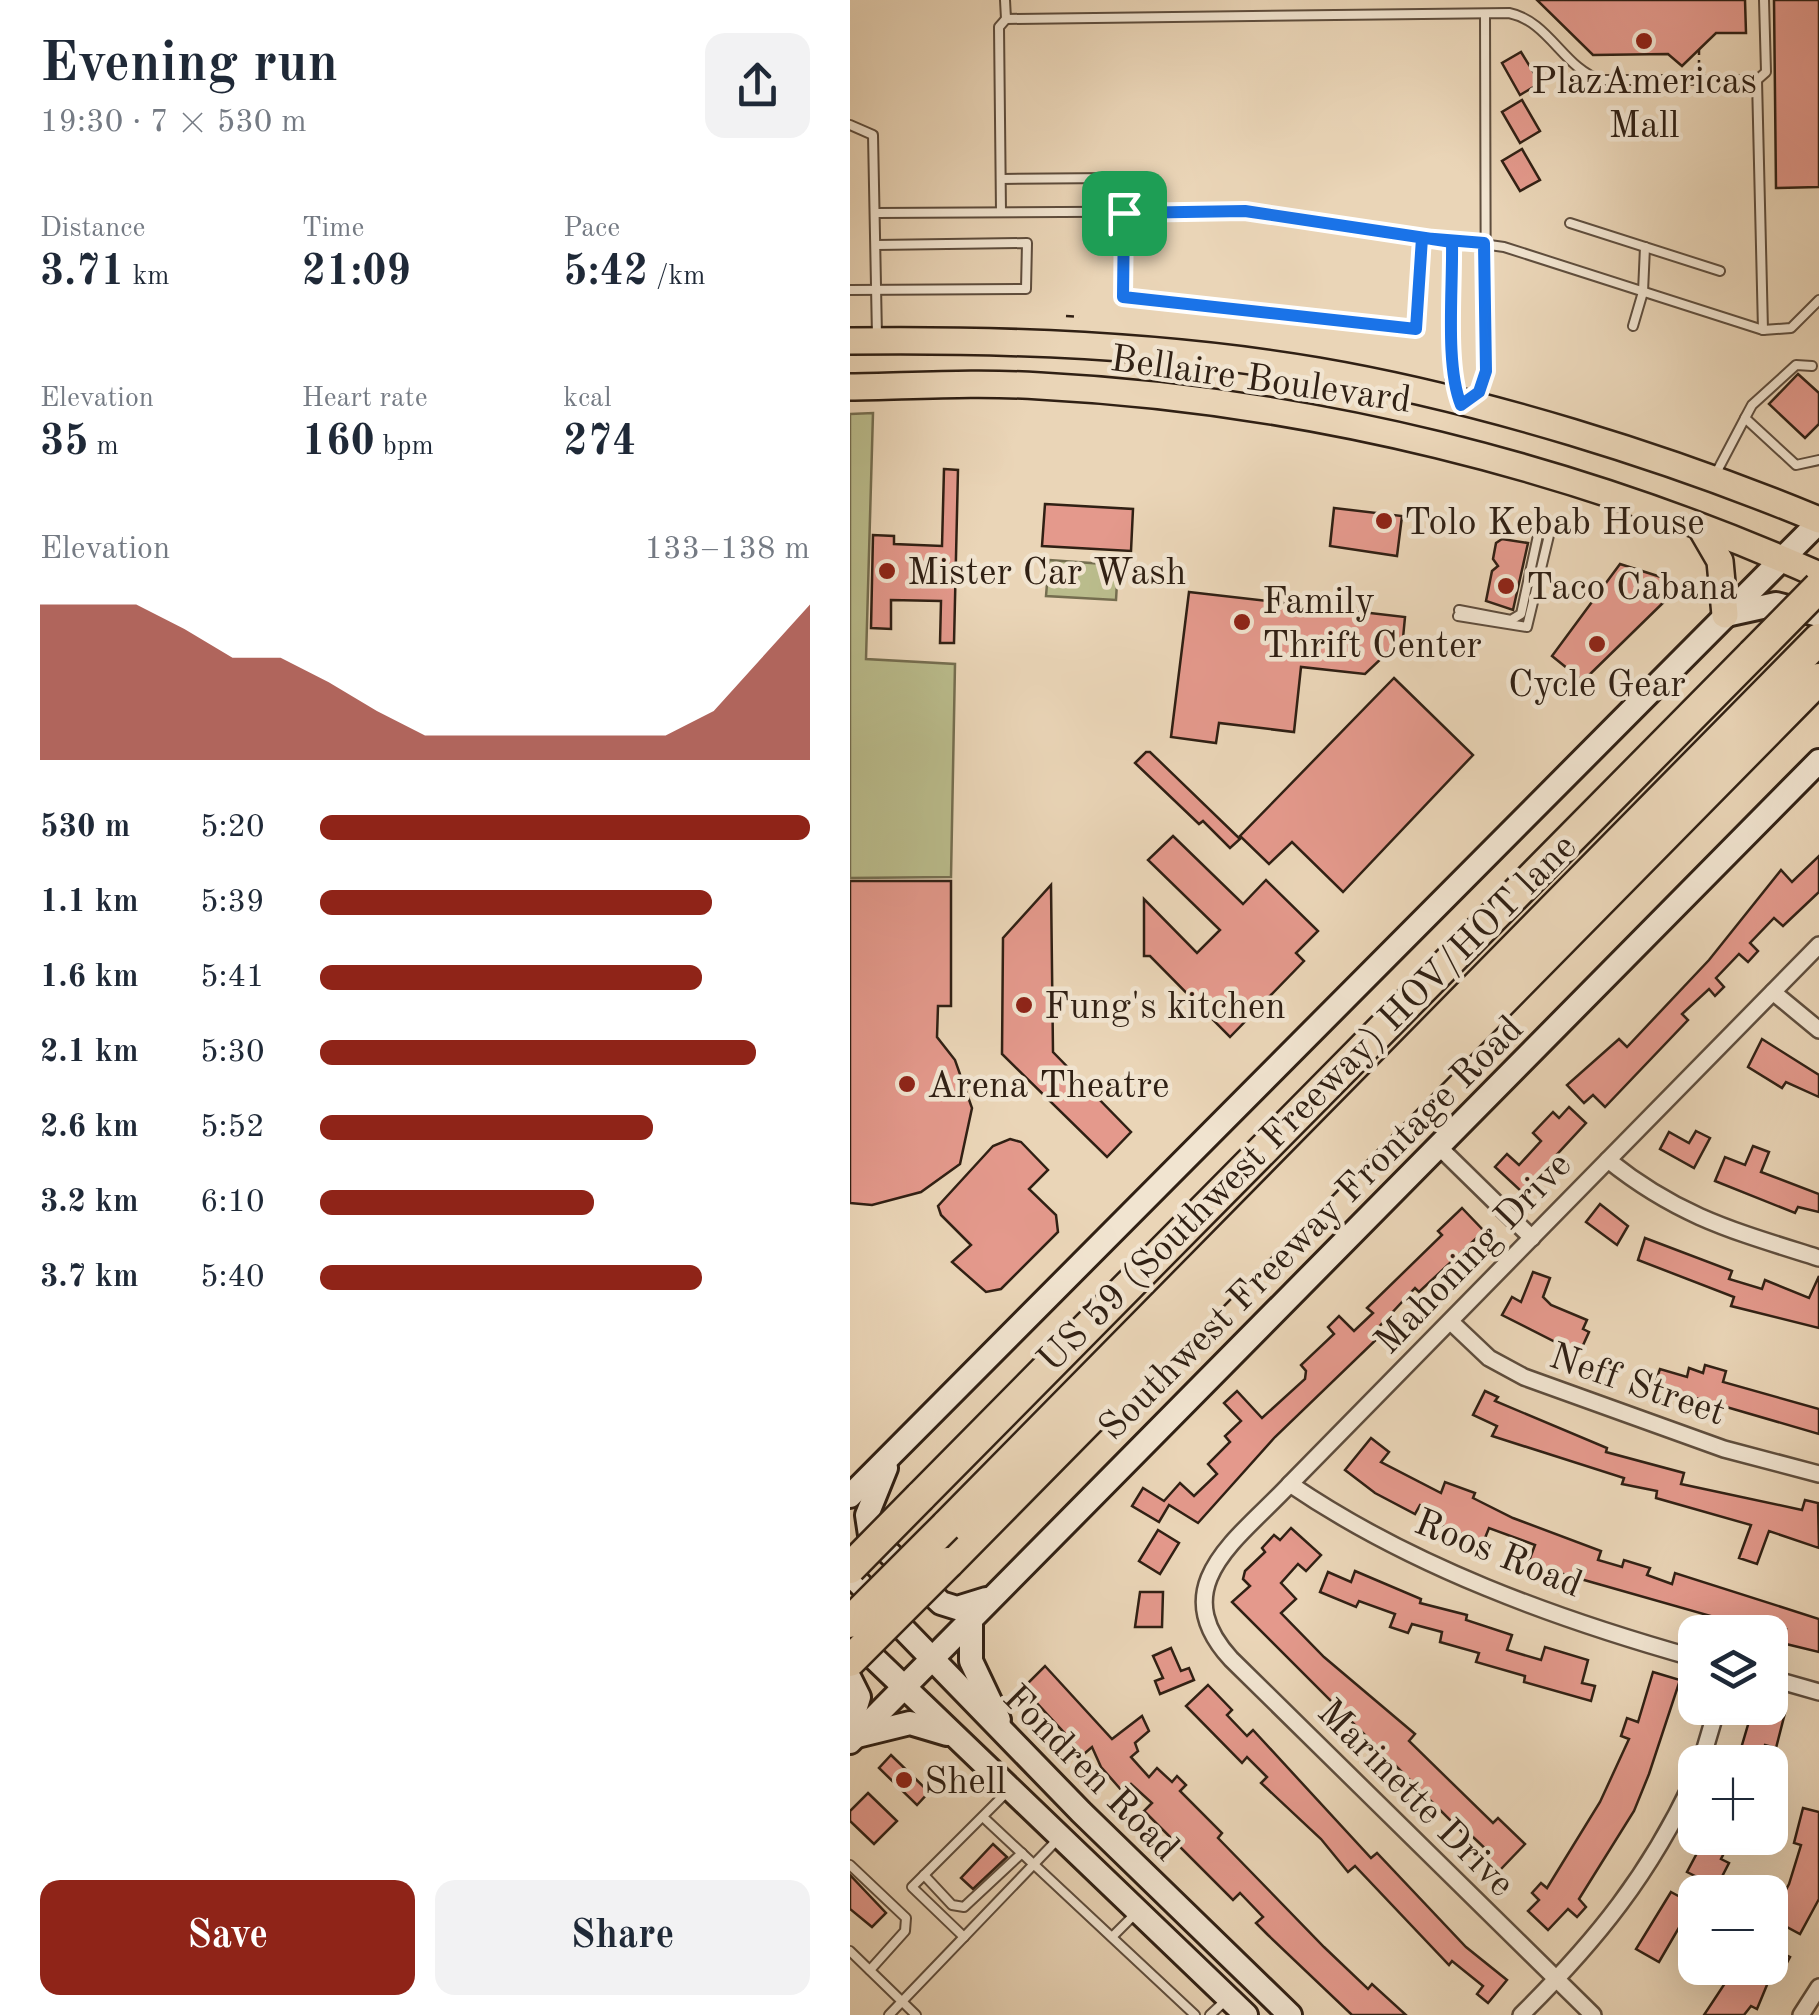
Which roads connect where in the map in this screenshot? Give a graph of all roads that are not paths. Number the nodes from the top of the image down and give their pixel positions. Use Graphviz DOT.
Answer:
graph roads {
  1 [pos="1005,0"];
  2 [pos="1764,0"];
  3 [pos="1485,14"];
  4 [pos="1006,19"];
  5 [pos="1757,80"];
  6 [pos="850,125"];
  7 [pos="1114,178"];
  8 [pos="1001,179"];
  9 [pos="1001,212"];
  10 [pos="1124,213"];
  11 [pos="876,214"];
  12 [pos="1570,223"];
  13 [pos="1422,238"];
  14 [pos="1452,242"];
  15 [pos="1484,243"];
  16 [pos="876,245"];
  17 [pos="1645,247"];
  18 [pos="1720,271"];
  19 [pos="850,290"];
  20 [pos="878,290"];
  21 [pos="1642,292"];
  22 [pos="1817,306"];
  23 [pos="1633,326"];
  24 [pos="1763,330"];
  25 [pos="850,341"];
  26 [pos="876,341"];
  27 [pos="1812,366"];
  28 [pos="850,387"];
  29 [pos="1461,405"];
  30 [pos="1745,418"];
  31 [pos="1819,460"];
  32 [pos="1712,481"];
  33 [pos="1819,521"];
  34 [pos="1540,526"];
  35 [pos="1551,528"];
  36 [pos="1702,530"];
  37 [pos="1784,559"];
  38 [pos="1819,574"];
  39 [pos="1819,587"];
  40 [pos="1725,615"];
  41 [pos="1819,615"];
  42 [pos="1819,639"];
  43 [pos="1805,673"];
  44 [pos="1819,761"];
  45 [pos="1819,945"];
  46 [pos="1773,992"];
  47 [pos="1819,1030"];
  48 [pos="1439,1147"];
  49 [pos="1608,1160"];
  50 [pos="1532,1238"];
  51 [pos="1819,1258"];
  52 [pos="1451,1322"];
  53 [pos="884,1463"];
  54 [pos="1819,1474"];
  55 [pos="850,1481"];
  56 [pos="1290,1484"];
  57 [pos="850,1496"];
  58 [pos="850,1571"];
  59 [pos="994,1596"];
  60 [pos="971,1618"];
  61 [pos="1206,1619"];
  62 [pos="850,1622"];
  63 [pos="850,1635"];
  64 [pos="1678,1652"];
  65 [pos="930,1659"];
  66 [pos="850,1661"];
  67 [pos="850,1679"];
  68 [pos="1788,1683"];
  69 [pos="901,1688"];
  70 [pos="1819,1692"];
  71 [pos="851,1735"];
  72 [pos="951,1735"];
  73 [pos="1006,1736"];
  74 [pos="1009,1790"];
  75 [pos="1678,1810"];
  76 [pos="1081,1812"];
  77 [pos="983,1816"];
  78 [pos="1059,1838"];
  79 [pos="1022,1853"];
  80 [pos="1034,1864"];
  81 [pos="850,1865"];
  82 [pos="924,1875"];
  83 [pos="1137,1912"];
  84 [pos="1112,1937"];
  85 [pos="964,1938"];
  86 [pos="850,1951"];
  87 [pos="870,1970"];
  88 [pos="1248,1974"];
  89 [pos="1557,1980"];
  90 [pos="1819,1988"];
  91 [pos="1228,1998"];
  92 [pos="903,2002"];
  93 [pos="889,2015"];
  94 [pos="916,2015"];
  95 [pos="1195,2015"];
  96 [pos="1210,2015"];
  97 [pos="1246,2015"];
  98 [pos="1290,2015"];
  99 [pos="1522,2015"];
  100 [pos="1593,2015"];
  101 [pos="1801,2015"];
  1 -- 4 [label="lane"];
  2 -- 5 [label="lane"];
  3 -- 4 [label="lane"];
  3 -- 5 [label="lane"];
  3 -- 15 [label="lane"];
  4 -- 8 [label="lane"];
  5 -- 24 [label="lane"];
  6 -- 11 [label="lane"];
  7 -- 8 [label="lane"];
  8 -- 9 [label="lane"];
  9 -- 10 [label="lane"];
  9 -- 11 [label="lane"];
  10 -- 13 [label="lane"];
  10 -- 13 [label="lane"];
  11 -- 16 [label="lane"];
  12 -- 17 [label="lane"];
  13 -- 14 [label="lane"];
  14 -- 15 [label="lane"];
  14 -- 29 [label="lane"];
  15 -- 21 [label="lane"];
  15 -- 29 [label="lane"];
  16 -- 20 [label="lane"];
  16 -- 20 [label="lane"];
  17 -- 18 [label="lane"];
  17 -- 21 [label="lane"];
  19 -- 20 [label="lane"];
  20 -- 26 [label="lane"];
  21 -- 23 [label="lane"];
  21 -- 24 [label="lane"];
  22 -- 24 [label="lane"];
  25 -- 26 [label="main road, Bellaire Boulevard"];
  26 -- 29 [label="main road, Bellaire Boulevard"];
  27 -- 30 [label="lane"];
  28 -- 36 [label="main road, Bellaire Boulevard"];
  29 -- 32 [label="main road, Bellaire Boulevard"];
  30 -- 31 [label="lane"];
  30 -- 32 [label="lane"];
  32 -- 33 [label="main road, Bellaire Boulevard"];
  33 -- 37 [label="main road"];
  34 -- 35 [label="lane"];
  36 -- 37 [label="main road, Bellaire Boulevard"];
  36 -- 40 [label="main road"];
  37 -- 38 [label="main road, Bellaire Boulevard"];
  37 -- 40 [label="main road"];
  39 -- 58 [label="highway, bridge"];
  40 -- 41 [label="main road"];
  40 -- 53 [label="main road"];
  42 -- 43 [label="highway, US 59 (Southwest Freeway) HOV/HOT lane"];
  43 -- 62 [label="highway, US 59 (Southwest Freeway) HOV/HOT lane, bridge"];
  43 -- 66 [label="highway, bridge"];
  44 -- 48 [label="main road, Southwest Freeway Frontage Road"];
  45 -- 46 [label="street, Mahoning Drive"];
  46 -- 47 [label="street"];
  46 -- 49 [label="street, Mahoning Drive"];
  48 -- 50 [label="street"];
  48 -- 59 [label="main road, Southwest Freeway Frontage Road"];
  49 -- 50 [label="street, Mahoning Drive"];
  49 -- 51 [label="street"];
  50 -- 52 [label="street, Mahoning Drive"];
  52 -- 54 [label="street, Neff Street"];
  52 -- 56 [label="street, Mahoning Drive"];
  53 -- 55 [label="main road"];
  53 -- 57 [label="main road"];
  53 -- 59 [label="main road"];
  56 -- 61 [label="street, Mahoning Drive"];
  56 -- 64 [label="street, Roos Road"];
  58 -- 65 [label="main road, Fondren Road"];
  59 -- 60 [label="main road, Southwest Freeway Frontage Road"];
  60 -- 65 [label="main road, Southwest Freeway Frontage Road"];
  60 -- 73 [label="main road"];
  61 -- 89 [label="street, Marinette Drive"];
  63 -- 69 [label="main road, Fondren Road"];
  65 -- 69 [label="main road, Southwest Freeway Frontage Road"];
  65 -- 73 [label="main road, Fondren Road"];
  67 -- 71 [label="main road"];
  68 -- 70 [label="street"];
  69 -- 71 [label="main road, Southwest Freeway Frontage Road"];
  69 -- 72 [label="main road, Fondren Road"];
  71 -- 72 [label="main road"];
  72 -- 74 [label="main road, Fondren Road"];
  73 -- 76 [label="main road, Fondren Road"];
  74 -- 77 [label="lane"];
  74 -- 78 [label="main road, Fondren Road"];
  75 -- 89 [label="street"];
  76 -- 78 [label="main road"];
  76 -- 88 [label="main road, Fondren Road"];
  77 -- 79 [label="lane"];
  77 -- 82 [label="lane"];
  78 -- 80 [label="lane"];
  78 -- 83 [label="main road, Fondren Road"];
  79 -- 80 [label="lane"];
  79 -- 82 [label="lane"];
  80 -- 84 [label="lane"];
  80 -- 85 [label="lane"];
  81 -- 87 [label="lane"];
  82 -- 85 [label="lane"];
  83 -- 84 [label="lane"];
  83 -- 91 [label="main road, Fondren Road"];
  84 -- 95 [label="lane"];
  85 -- 92 [label="lane"];
  86 -- 87 [label="lane"];
  87 -- 92 [label="lane"];
  88 -- 91 [label="main road"];
  88 -- 98 [label="main road, Fondren Road"];
  89 -- 99 [label="street"];
  89 -- 100 [label="street, Marinette Drive"];
  90 -- 101 [label="street"];
  91 -- 96 [label="lane"];
  91 -- 97 [label="main road, Fondren Road"];
  92 -- 93 [label="lane"];
  92 -- 94 [label="lane"];
}
